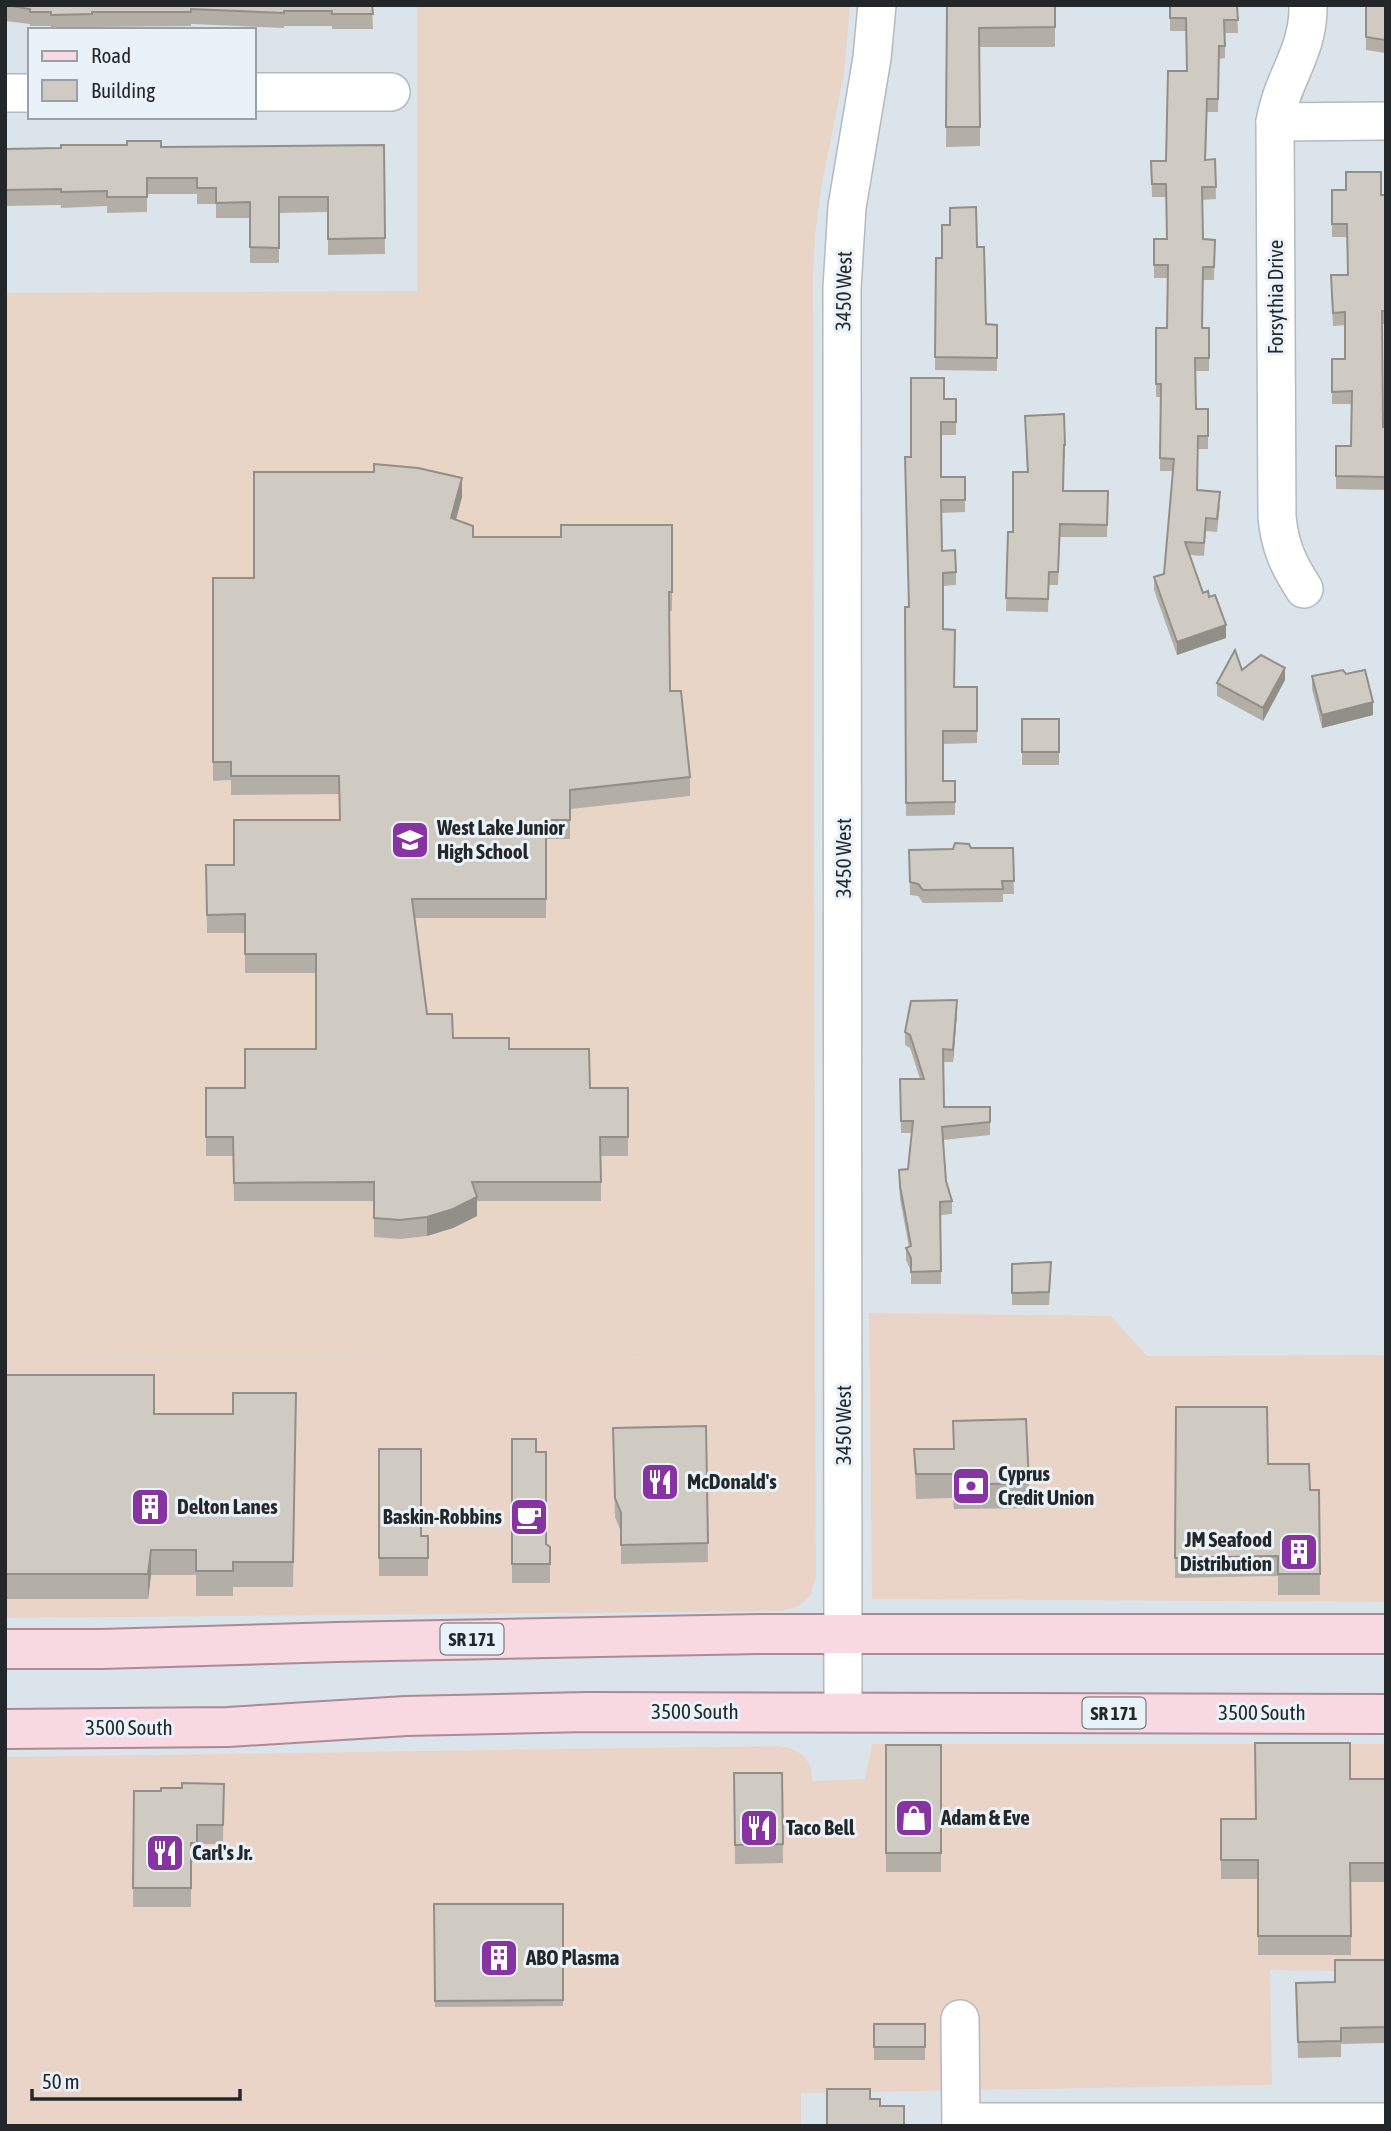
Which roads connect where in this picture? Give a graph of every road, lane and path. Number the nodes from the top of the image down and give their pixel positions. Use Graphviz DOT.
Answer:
graph roads {
  1 [pos="877,5"];
  2 [pos="1308,5"];
  3 [pos="256,92"];
  4 [pos="391,92"];
  5 [pos="5,93"];
  6 [pos="28,93"];
  7 [pos="1386,121"];
  8 [pos="1275,122"];
  9 [pos="1304,589"];
  10 [pos="843,1633"];
  11 [pos="1386,1634"];
  12 [pos="5,1649"];
  13 [pos="843,1713"];
  14 [pos="1386,1714"];
  15 [pos="5,1729"];
  16 [pos="960,2020"];
  17 [pos="1386,2122"];
  18 [pos="961,2124"];
  19 [pos="1279,2124"];
  1 -- 10 [label="street, 3450 West"];
  2 -- 8 [label="street, Forsythia Drive"];
  3 -- 4 [label="street"];
  5 -- 6 [label="street"];
  7 -- 8 [label="street"];
  8 -- 9 [label="street, Forsythia Drive"];
  10 -- 11 [label="main road, SR 171"];
  10 -- 12 [label="main road, SR 171"];
  10 -- 13 [label="street, 3450 West"];
  13 -- 14 [label="main road, 3500 South / SR 171"];
  13 -- 15 [label="main road, 3500 South / SR 171"];
  16 -- 18 [label="street"];
  17 -- 19 [label="street"];
  18 -- 19 [label="street"];
}
